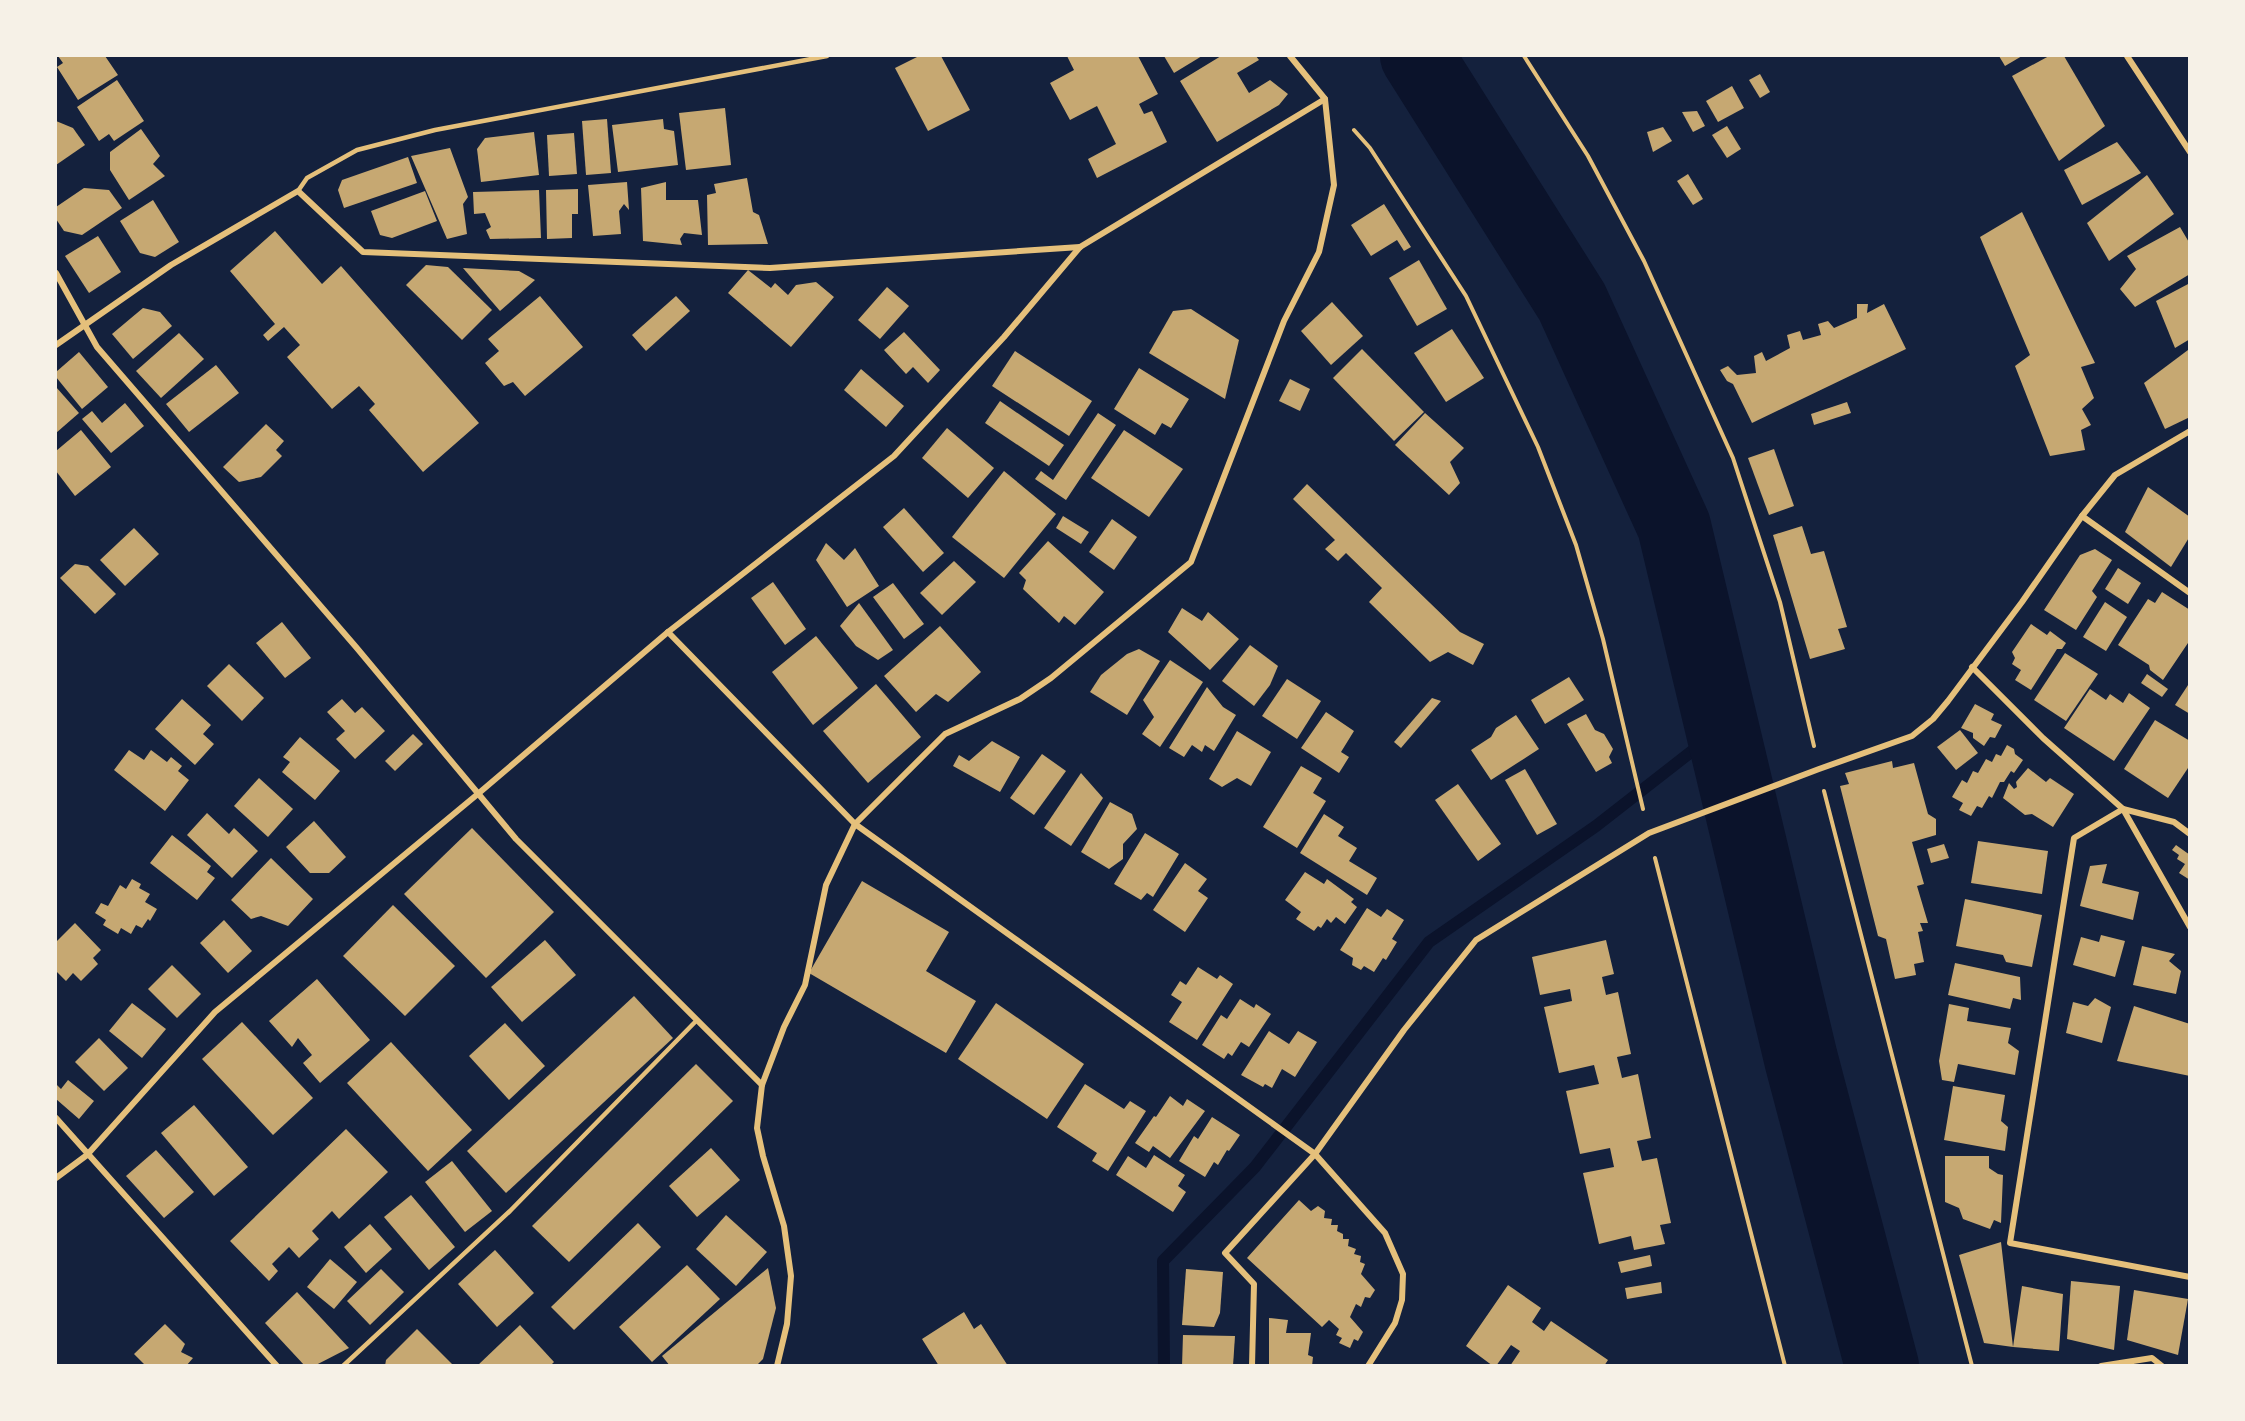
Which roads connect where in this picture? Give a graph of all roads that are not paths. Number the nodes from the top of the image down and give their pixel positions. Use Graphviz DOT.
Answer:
graph roads {
  1 [pos="827,56"];
  2 [pos="1290,56"];
  3 [pos="2127,56"];
  4 [pos="1325,99"];
  5 [pos="2190,152"];
  6 [pos="298,192"];
  7 [pos="1080,247"];
  8 [pos="56,273"];
  9 [pos="86,324"];
  10 [pos="56,345"];
  11 [pos="2190,431"];
  12 [pos="2082,516"];
  13 [pos="2190,593"];
  14 [pos="668,632"];
  15 [pos="1972,668"];
  16 [pos="479,793"];
  17 [pos="2123,809"];
  18 [pos="855,824"];
  19 [pos="2190,834"];
  20 [pos="2190,927"];
  21 [pos="696,1020"];
  22 [pos="762,1084"];
  23 [pos="56,1118"];
  24 [pos="1315,1154"];
  25 [pos="87,1155"];
  26 [pos="56,1178"];
  27 [pos="2190,1277"];
  28 [pos="277,1365"];
  29 [pos="343,1365"];
  30 [pos="777,1365"];
  31 [pos="1252,1365"];
  32 [pos="1368,1365"];
  33 [pos="2102,1365"];
  34 [pos="2162,1365"];
  1 -- 6 [label="lane"];
  2 -- 4 [label="street"];
  3 -- 5 [label="street"];
  4 -- 7 [label="street"];
  4 -- 18 [label="street"];
  6 -- 7 [label="street"];
  6 -- 9 [label="street"];
  7 -- 14 [label="street"];
  8 -- 9 [label="street"];
  9 -- 10 [label="street"];
  9 -- 16 [label="street"];
  11 -- 12 [label="street"];
  12 -- 13 [label="street"];
  12 -- 15 [label="street"];
  14 -- 16 [label="street"];
  14 -- 18 [label="street"];
  15 -- 17 [label="street"];
  15 -- 24 [label="street"];
  16 -- 21 [label="street"];
  16 -- 25 [label="street"];
  17 -- 19 [label="street"];
  17 -- 20 [label="street"];
  17 -- 27 [label="street"];
  18 -- 22 [label="street"];
  18 -- 24 [label="street"];
  21 -- 22 [label="street"];
  21 -- 29 [label="lane"];
  22 -- 30 [label="street"];
  23 -- 25 [label="street"];
  24 -- 31 [label="street"];
  24 -- 32 [label="street"];
  25 -- 26 [label="street"];
  25 -- 28 [label="street"];
  33 -- 34 [label="street"];
}
